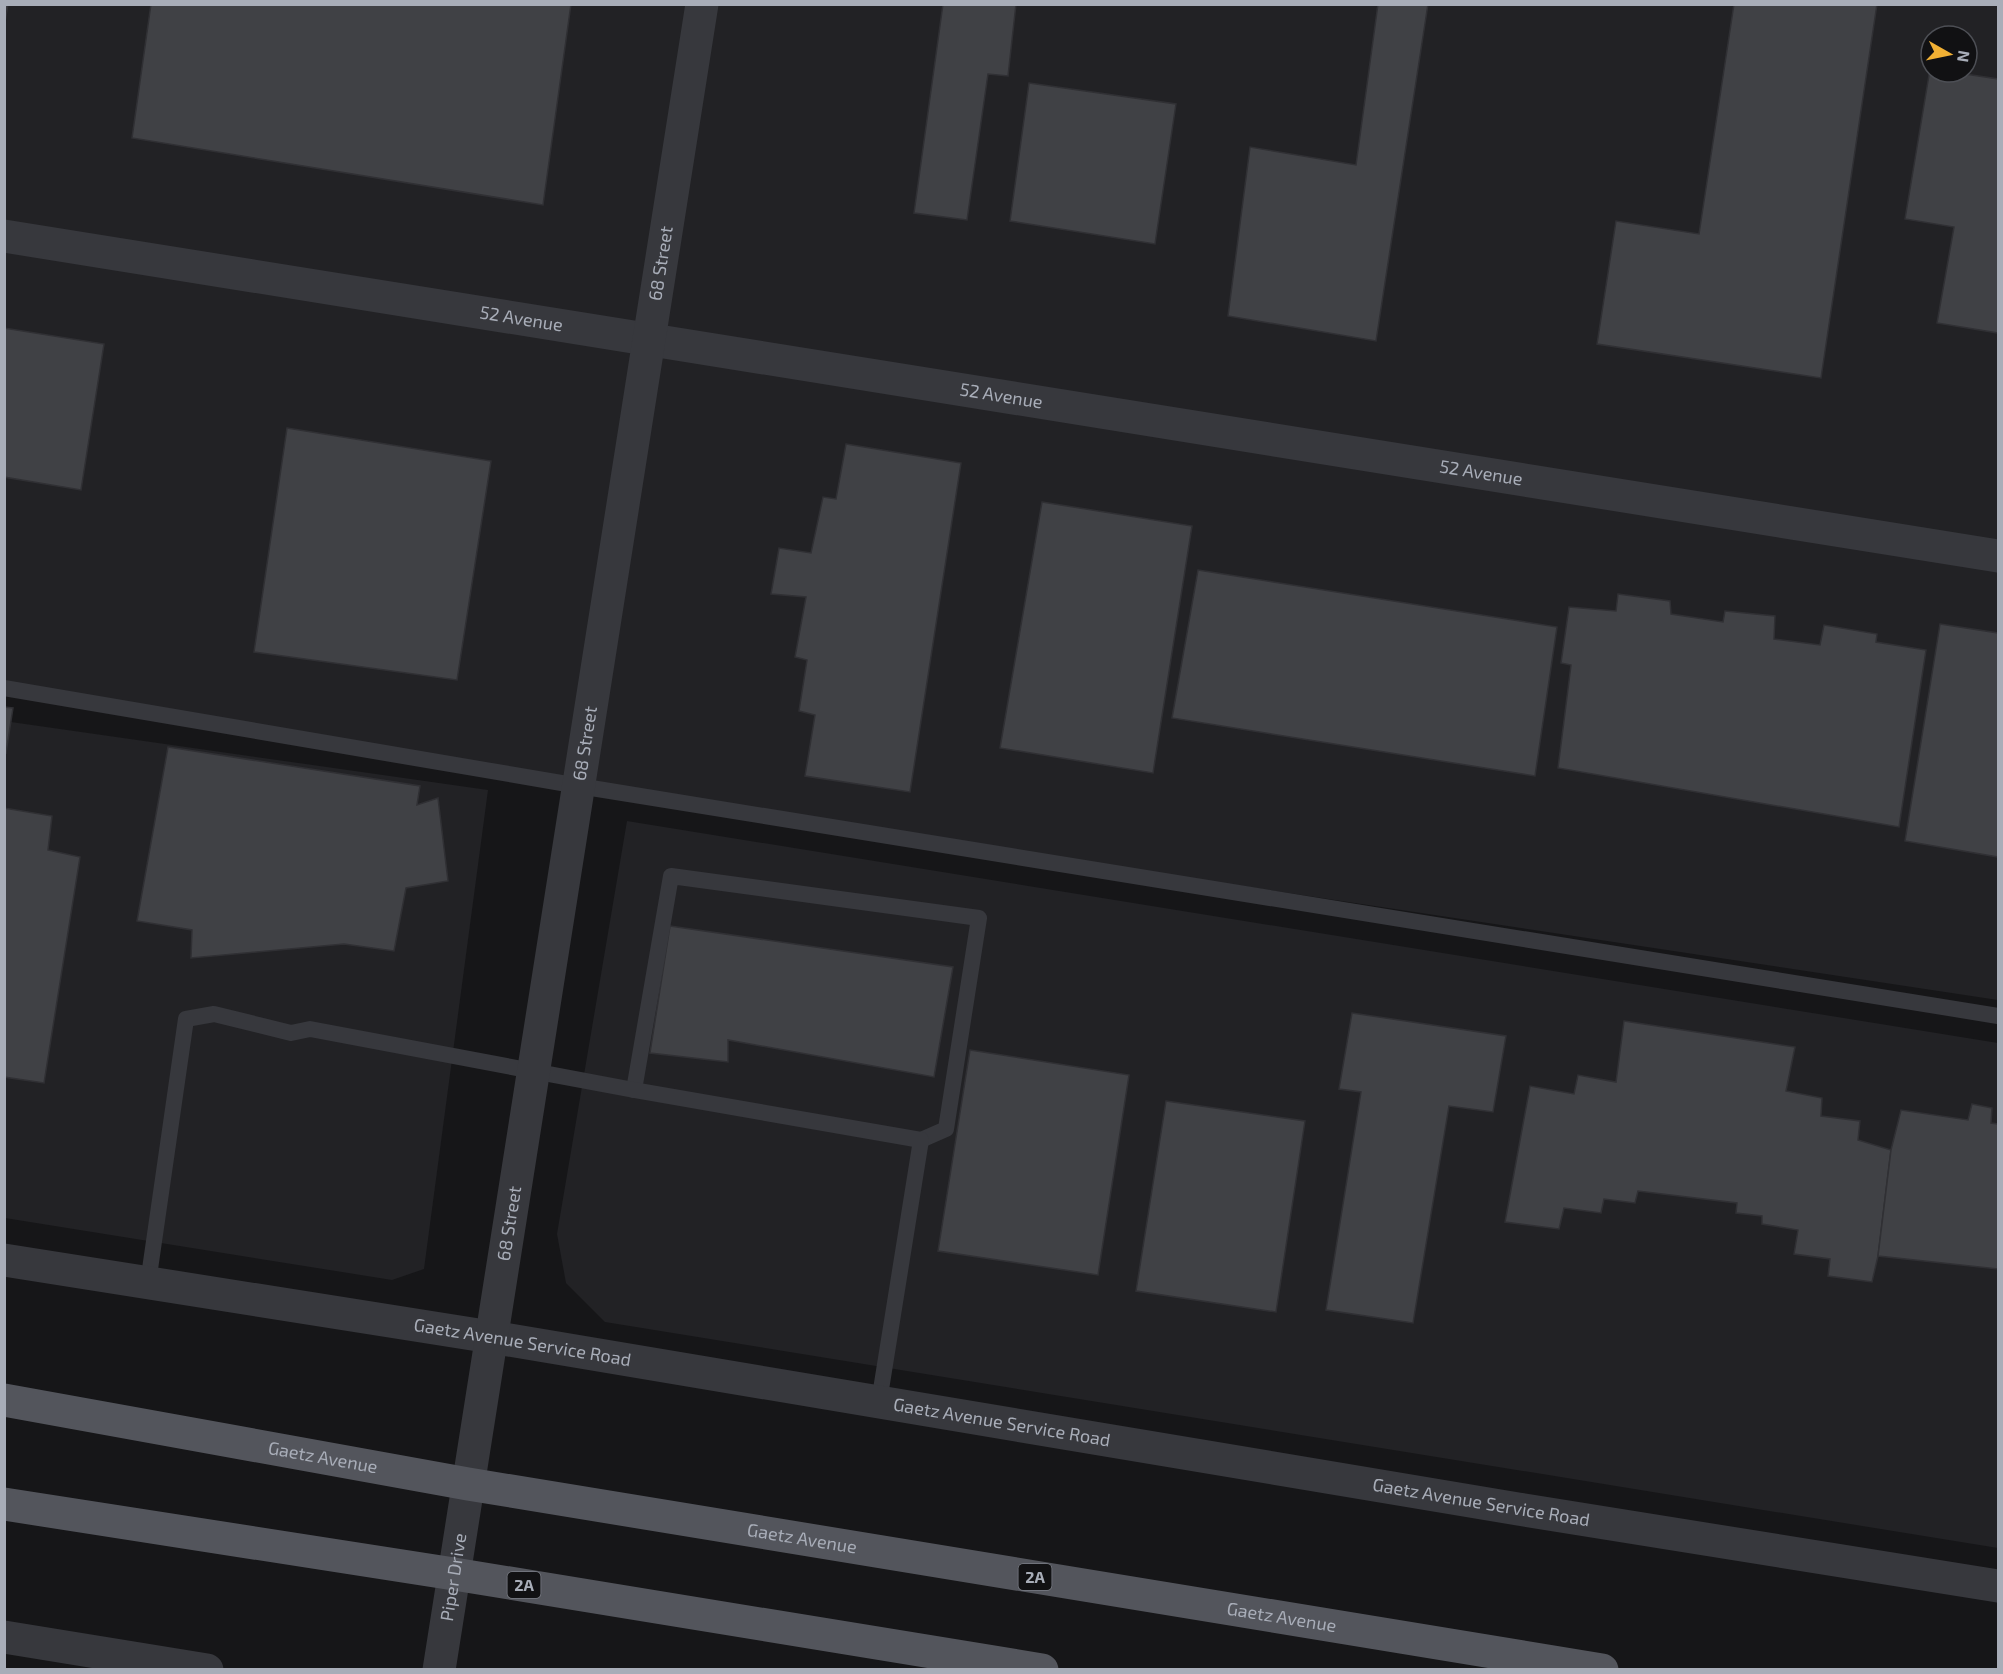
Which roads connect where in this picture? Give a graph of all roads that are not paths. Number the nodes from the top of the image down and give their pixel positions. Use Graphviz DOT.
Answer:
graph roads {
  1 [pos="702,4"];
  2 [pos="4,236"];
  3 [pos="649,339"];
  4 [pos="1998,556"];
  5 [pos="4,688"];
  6 [pos="579,786"];
  7 [pos="1998,1016"];
  8 [pos="532,1071"];
  9 [pos="634,1090"];
  10 [pos="921,1140"];
  11 [pos="4,1260"];
  12 [pos="148,1283"];
  13 [pos="491,1337"];
  14 [pos="4,1400"];
  15 [pos="879,1402"];
  16 [pos="468,1484"];
  17 [pos="4,1504"];
  18 [pos="454,1574"];
  19 [pos="1998,1586"];
  20 [pos="4,1637"];
  21 [pos="207,1670"];
  22 [pos="439,1670"];
  23 [pos="1042,1670"];
  24 [pos="1602,1670"];
  1 -- 3 [label="street, 68 Street"];
  2 -- 3 [label="street, 52 Avenue"];
  3 -- 4 [label="street, 52 Avenue"];
  3 -- 6 [label="street, 68 Street"];
  5 -- 6 [label="lane"];
  6 -- 7 [label="lane"];
  6 -- 8 [label="street, 68 Street"];
  8 -- 9 [label="lane"];
  8 -- 12 [label="lane"];
  8 -- 13 [label="street, 68 Street"];
  9 -- 10 [label="lane"];
  9 -- 10 [label="lane"];
  10 -- 15 [label="lane"];
  11 -- 12 [label="street, Gaetz Avenue Service Road"];
  12 -- 13 [label="street, Gaetz Avenue Service Road"];
  13 -- 15 [label="street, Gaetz Avenue Service Road"];
  13 -- 16 [label="street, 68 Street"];
  14 -- 16 [label="main road, Gaetz Avenue / 2A"];
  15 -- 19 [label="street, Gaetz Avenue Service Road"];
  16 -- 18 [label="street, Piper Drive"];
  16 -- 24 [label="main road, Gaetz Avenue / 2A"];
  17 -- 18 [label="main road, 2A"];
  18 -- 22 [label="street, Piper Drive"];
  18 -- 23 [label="main road, 2A"];
  20 -- 21 [label="street"];
}
